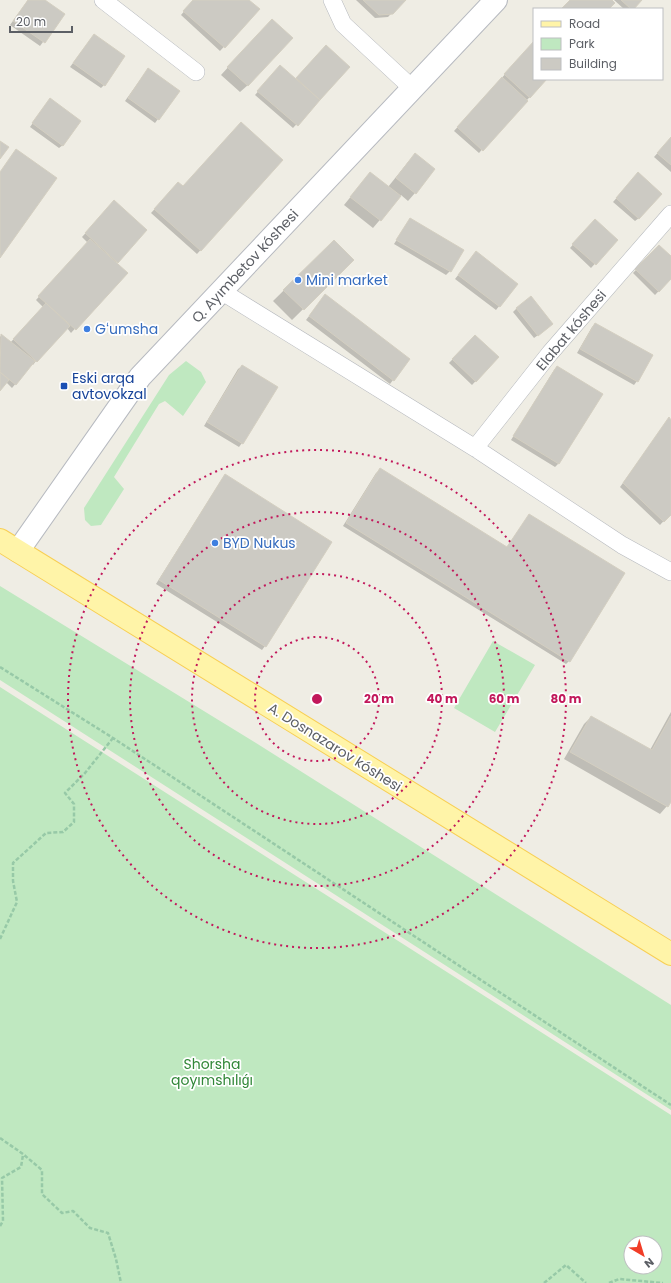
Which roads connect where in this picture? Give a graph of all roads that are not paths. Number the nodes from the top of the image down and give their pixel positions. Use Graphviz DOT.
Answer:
graph roads {
  1 [pos="103,0"];
  2 [pos="332,0"];
  3 [pos="496,0"];
  4 [pos="196,72"];
  5 [pos="413,89"];
  6 [pos="671,214"];
  7 [pos="221,291"];
  8 [pos="474,448"];
  9 [pos="0,540"];
  10 [pos="18,551"];
  11 [pos="669,567"];
  12 [pos="671,954"];
  1 -- 4 [label="street"];
  2 -- 5 [label="street"];
  3 -- 5 [label="street, Q. Ayımbetov kóshesi"];
  5 -- 7 [label="street, Q. Ayımbetov kóshesi"];
  6 -- 8 [label="street, Elabat kóshesi"];
  7 -- 8 [label="street"];
  7 -- 10 [label="street, Q. Ayımbetov kóshesi"];
  8 -- 11 [label="street"];
  9 -- 10 [label="main road, A. Dosnazarov kóshesi"];
  10 -- 12 [label="main road, A. Dosnazarov kóshesi"];
}
